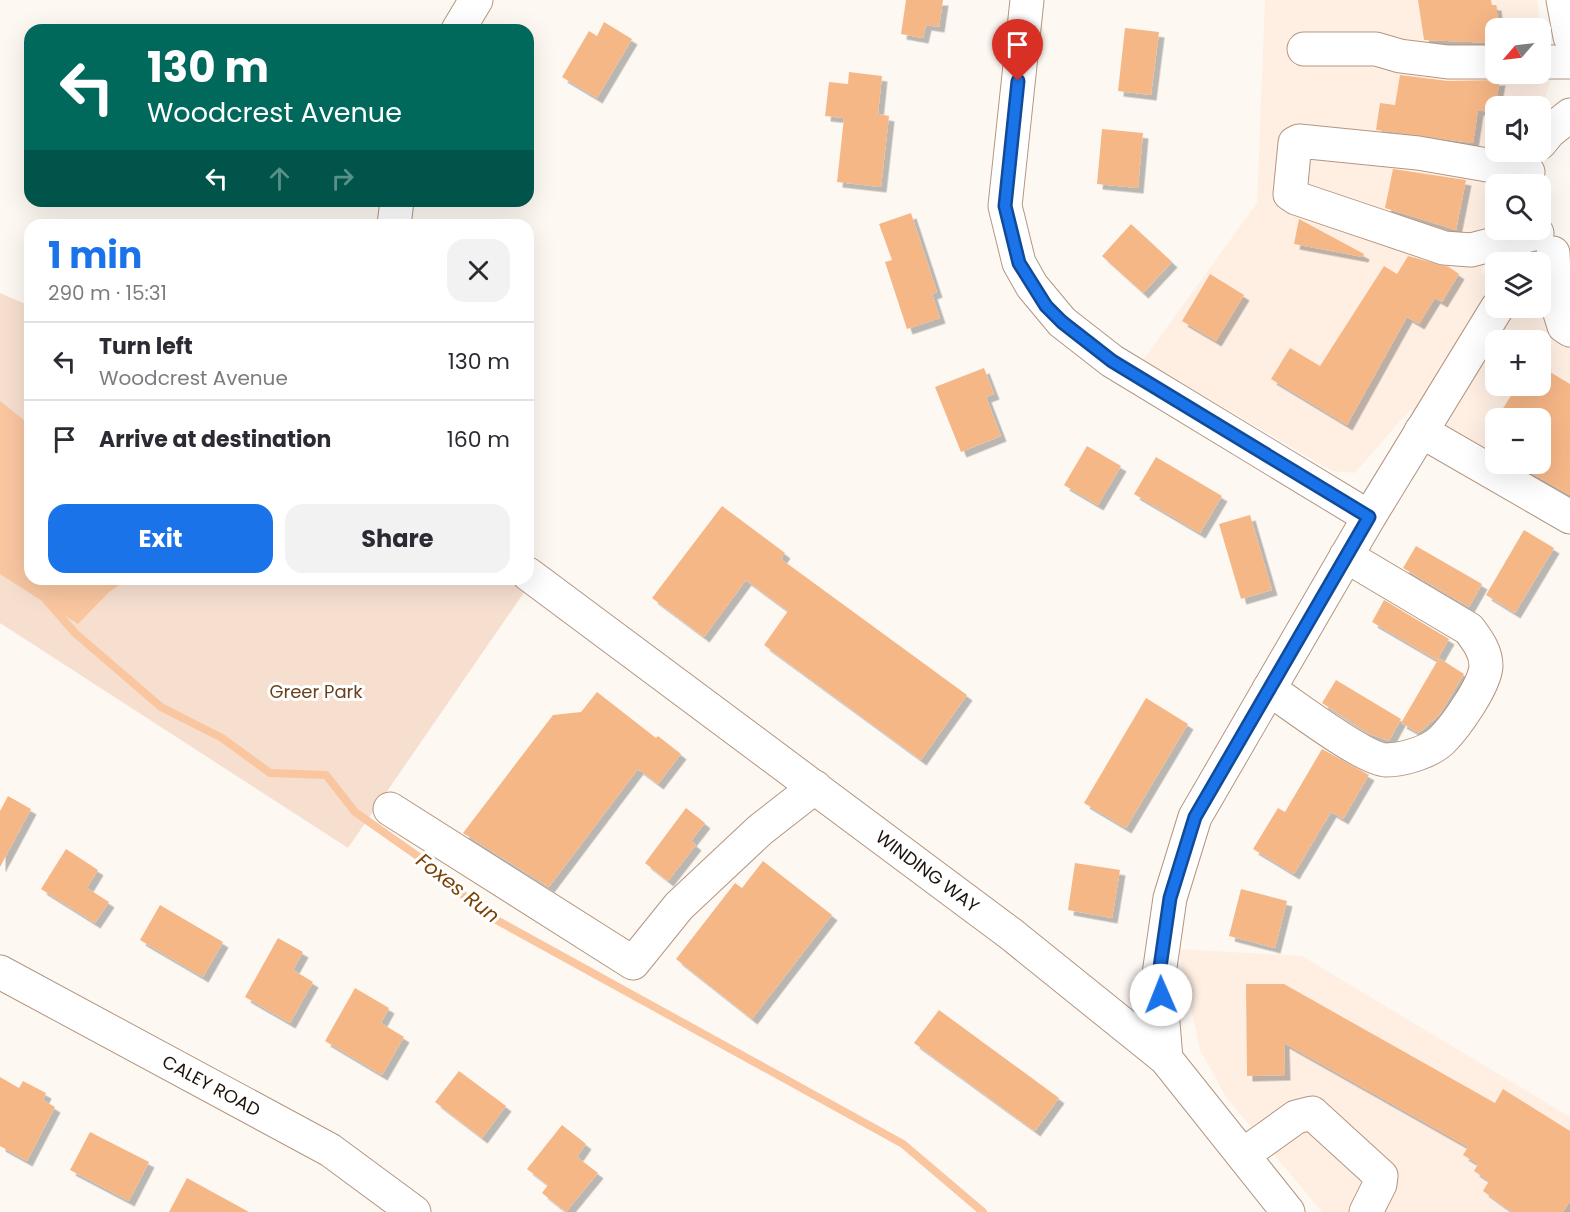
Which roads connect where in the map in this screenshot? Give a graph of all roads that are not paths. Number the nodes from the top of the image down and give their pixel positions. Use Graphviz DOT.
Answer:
graph roads {
  1 [pos="476,0"];
  2 [pos="1027,0"];
  3 [pos="1563,0"];
  4 [pos="462,24"];
  5 [pos="1570,37"];
  6 [pos="1304,49"];
  7 [pos="1485,62"];
  8 [pos="1551,62"];
  9 [pos="1570,62"];
  10 [pos="1570,115"];
  11 [pos="1533,163"];
  12 [pos="1545,248"];
  13 [pos="1491,318"];
  14 [pos="1570,330"];
  15 [pos="1421,431"];
  16 [pos="1369,517"];
  17 [pos="1570,517"];
  18 [pos="1346,556"];
  19 [pos="534,578"];
  20 [pos="1269,689"];
  21 [pos="815,787"];
  22 [pos="390,809"];
  23 [pos="0,972"];
  24 [pos="1166,1059"];
  25 [pos="1243,1155"];
  26 [pos="414,1212"];
  27 [pos="1288,1212"];
  28 [pos="1366,1212"];
  1 -- 4 [label="street"];
  2 -- 16 [label="street"];
  3 -- 5 [label="street"];
  6 -- 7 [label="street"];
  8 -- 9 [label="street"];
  10 -- 11 [label="street"];
  11 -- 12 [label="street"];
  12 -- 14 [label="street"];
  13 -- 15 [label="street"];
  15 -- 16 [label="street"];
  15 -- 17 [label="street"];
  16 -- 18 [label="street"];
  18 -- 20 [label="street"];
  18 -- 20 [label="street"];
  19 -- 21 [label="street, WINDING WAY"];
  20 -- 24 [label="street"];
  21 -- 22 [label="street"];
  21 -- 24 [label="street, WINDING WAY"];
  23 -- 26 [label="street, CALEY ROAD"];
  24 -- 25 [label="street, WINDING WAY"];
  25 -- 27 [label="street, WINDING WAY"];
  25 -- 28 [label="street"];
}
